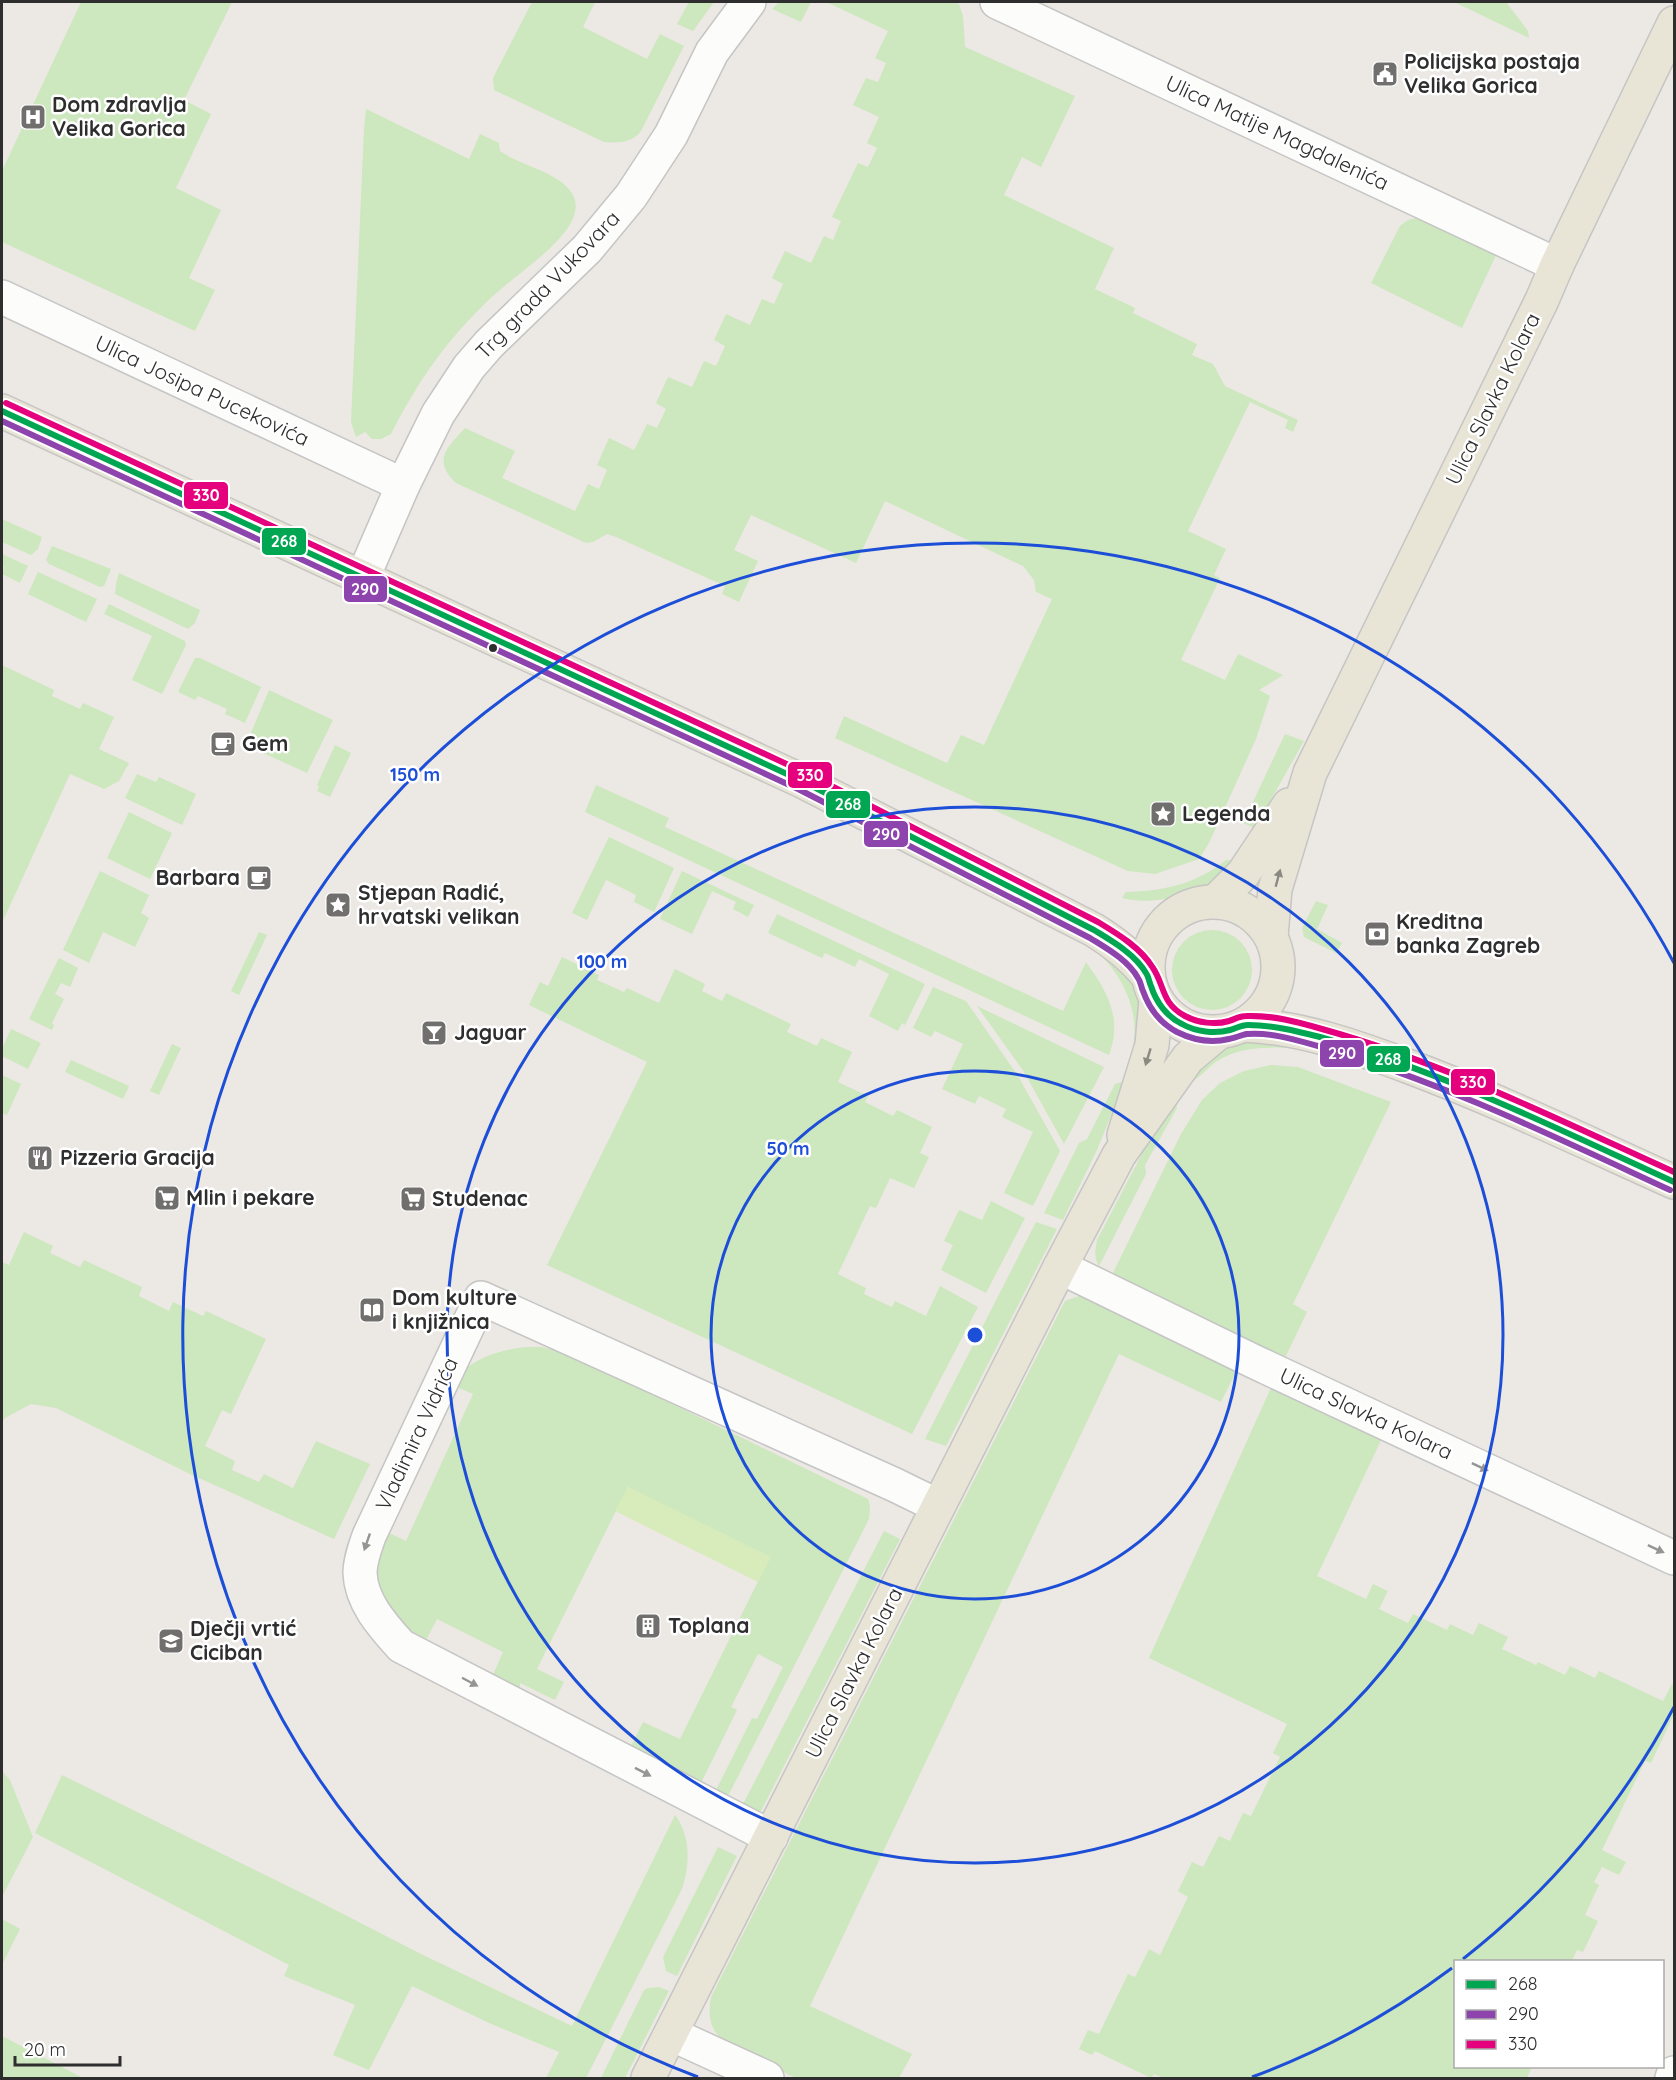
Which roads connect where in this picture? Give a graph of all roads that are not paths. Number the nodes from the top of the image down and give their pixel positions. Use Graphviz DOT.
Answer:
graph roads {
  1 [pos="749,2"];
  2 [pos="997,2"];
  3 [pos="1674,23"];
  4 [pos="1557,265"];
  5 [pos="2,297"];
  6 [pos="2,411"];
  7 [pos="403,485"];
  8 [pos="363,577"];
  9 [pos="1310,774"];
  10 [pos="1216,901"];
  11 [pos="1271,936"];
  12 [pos="1152,988"];
  13 [pos="1231,1029"];
  14 [pos="1119,1155"];
  15 [pos="1674,1182"];
  16 [pos="1060,1267"];
  17 [pos="938,1506"];
  18 [pos="1674,1558"];
  19 [pos="771,1837"];
  20 [pos="671,2034"];
  21 [pos="1674,2073"];
  22 [pos="648,2079"];
  23 [pos="767,2079"];
  24 [pos="1672,2079"];
  1 -- 7 [label="street, Trg grada Vukovara"];
  2 -- 4 [label="street, Ulica Matije Magdalenića"];
  3 -- 4 [label="main road, Ulica Slavka Kolara"];
  4 -- 9 [label="main road, Ulica Slavka Kolara"];
  5 -- 7 [label="street, Ulica Josipa Pucekovića"];
  6 -- 8 [label="main road"];
  7 -- 8 [label="street, Trg grada Vukovara"];
  8 -- 12 [label="main road"];
  9 -- 10 [label="main road, Ulica Slavka Kolara"];
  11 -- 9 [label="main road, Ulica Slavka Kolara, one-way"];
  10 -- 11 [label="main road"];
  10 -- 12 [label="main road"];
  11 -- 13 [label="main road"];
  12 -- 13 [label="main road"];
  12 -- 14 [label="main road, Ulica Slavka Kolara, one-way"];
  13 -- 14 [label="main road, Ulica Slavka Kolara"];
  13 -- 15 [label="main road"];
  14 -- 16 [label="main road, Ulica Slavka Kolara"];
  16 -- 17 [label="main road, Ulica Slavka Kolara"];
  16 -- 18 [label="street, Ulica Slavka Kolara, one-way"];
  17 -- 19 [label="main road, Ulica Slavka Kolara"];
  17 -- 19 [label="street, Vladimira Vidrića, one-way"];
  19 -- 20 [label="main road, Ulica Slavka Kolara"];
  20 -- 22 [label="main road, Ulica Slavka Kolara"];
  20 -- 23 [label="street"];
  21 -- 24 [label="street"];
}
